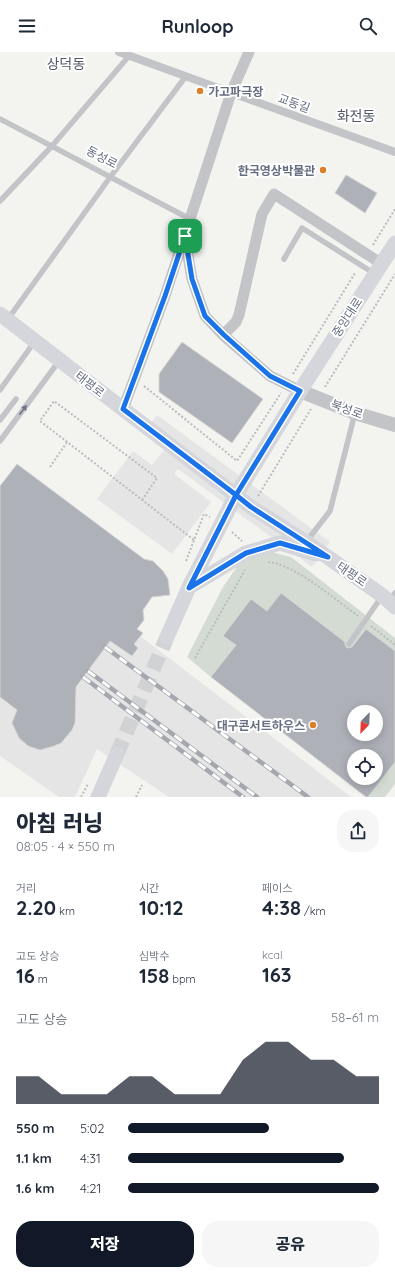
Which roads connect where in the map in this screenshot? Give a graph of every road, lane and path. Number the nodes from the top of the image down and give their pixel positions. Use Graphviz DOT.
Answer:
graph roads {
  1 [pos="119,52"];
  2 [pos="249,52"];
  3 [pos="129,56"];
  4 [pos="186,76"];
  5 [pos="231,93"];
  6 [pos="0,119"];
  7 [pos="52,146"];
  8 [pos="395,152"];
  9 [pos="111,176"];
  10 [pos="0,201"];
  11 [pos="395,209"];
  12 [pos="191,219"];
  13 [pos="185,236"];
  14 [pos="395,243"];
  15 [pos="367,255"];
  16 [pos="284,259"];
  17 [pos="360,265"];
  18 [pos="378,269"];
  19 [pos="4,317"];
  20 [pos="224,335"];
  21 [pos="35,341"];
  22 [pos="60,360"];
  23 [pos="134,378"];
  24 [pos="286,385"];
  25 [pos="0,390"];
  26 [pos="300,391"];
  27 [pos="16,399"];
  28 [pos="123,409"];
  29 [pos="355,413"];
  30 [pos="0,420"];
  31 [pos="395,425"];
  32 [pos="0,441"];
  33 [pos="67,442"];
  34 [pos="50,467"];
  35 [pos="236,495"];
  36 [pos="142,500"];
  37 [pos="194,540"];
  38 [pos="306,542"];
  39 [pos="328,557"];
  40 [pos="267,561"];
  41 [pos="246,568"];
  42 [pos="189,588"];
  43 [pos="390,599"];
  44 [pos="365,621"];
  45 [pos="167,638"];
  46 [pos="349,644"];
  47 [pos="395,644"];
  48 [pos="195,658"];
  49 [pos="117,754"];
  50 [pos="142,785"];
  51 [pos="98,797"];
  52 [pos="136,797"];
  1 -- 3 [label="street, 교동길"];
  2 -- 5 [label="street"];
  3 -- 4 [label="street, 교동길"];
  3 -- 7 [label="lane"];
  4 -- 5 [label="street, 교동길"];
  4 -- 9 [label="lane"];
  5 -- 8 [label="street, 교동길"];
  5 -- 12 [label="street"];
  6 -- 7 [label="lane, 동성로"];
  7 -- 9 [label="lane, 동성로"];
  7 -- 10 [label="lane"];
  9 -- 12 [label="lane, 동성로"];
  9 -- 19 [label="lane, 태평로"];
  11 -- 15 [label="path"];
  12 -- 13 [label="street"];
  13 -- 20 [label="street"];
  13 -- 23 [label="street"];
  14 -- 18 [label="main road, 중앙대로"];
  15 -- 18 [label="street"];
  15 -- 20 [label="street"];
  16 -- 17 [label="lane"];
  17 -- 18 [label="lane"];
  17 -- 24 [label="path"];
  18 -- 26 [label="main road, 중앙대로"];
  19 -- 21 [label="main road, 태평로"];
  20 -- 24 [label="street"];
  21 -- 22 [label="main road, 태평로"];
  21 -- 25 [label="lane"];
  22 -- 28 [label="main road, 태평로"];
  32 -- 22 [label="lane, one-way"];
  23 -- 24 [label="path"];
  23 -- 28 [label="street"];
  24 -- 26 [label="street"];
  26 -- 29 [label="street, 북성로"];
  26 -- 35 [label="main road, 중앙대로"];
  27 -- 30 [label="lane"];
  28 -- 35 [label="main road, 태평로"];
  29 -- 31 [label="street, 북성로"];
  29 -- 38 [label="lane"];
  33 -- 34 [label="path"];
  33 -- 36 [label="path"];
  33 -- 36 [label="path"];
  35 -- 38 [label="main road, 태평로"];
  35 -- 42 [label="main road, 중앙대로"];
  36 -- 37 [label="path"];
  38 -- 39 [label="main road, 태평로"];
  39 -- 42 [label="main road"];
  39 -- 43 [label="main road, 태평로"];
  40 -- 44 [label="path"];
  41 -- 48 [label="path"];
  42 -- 45 [label="main road, 중앙대로"];
  43 -- 44 [label="lane"];
  44 -- 46 [label="lane"];
  44 -- 47 [label="path"];
  49 -- 51 [label="main road"];
  50 -- 52 [label="path"];
}
